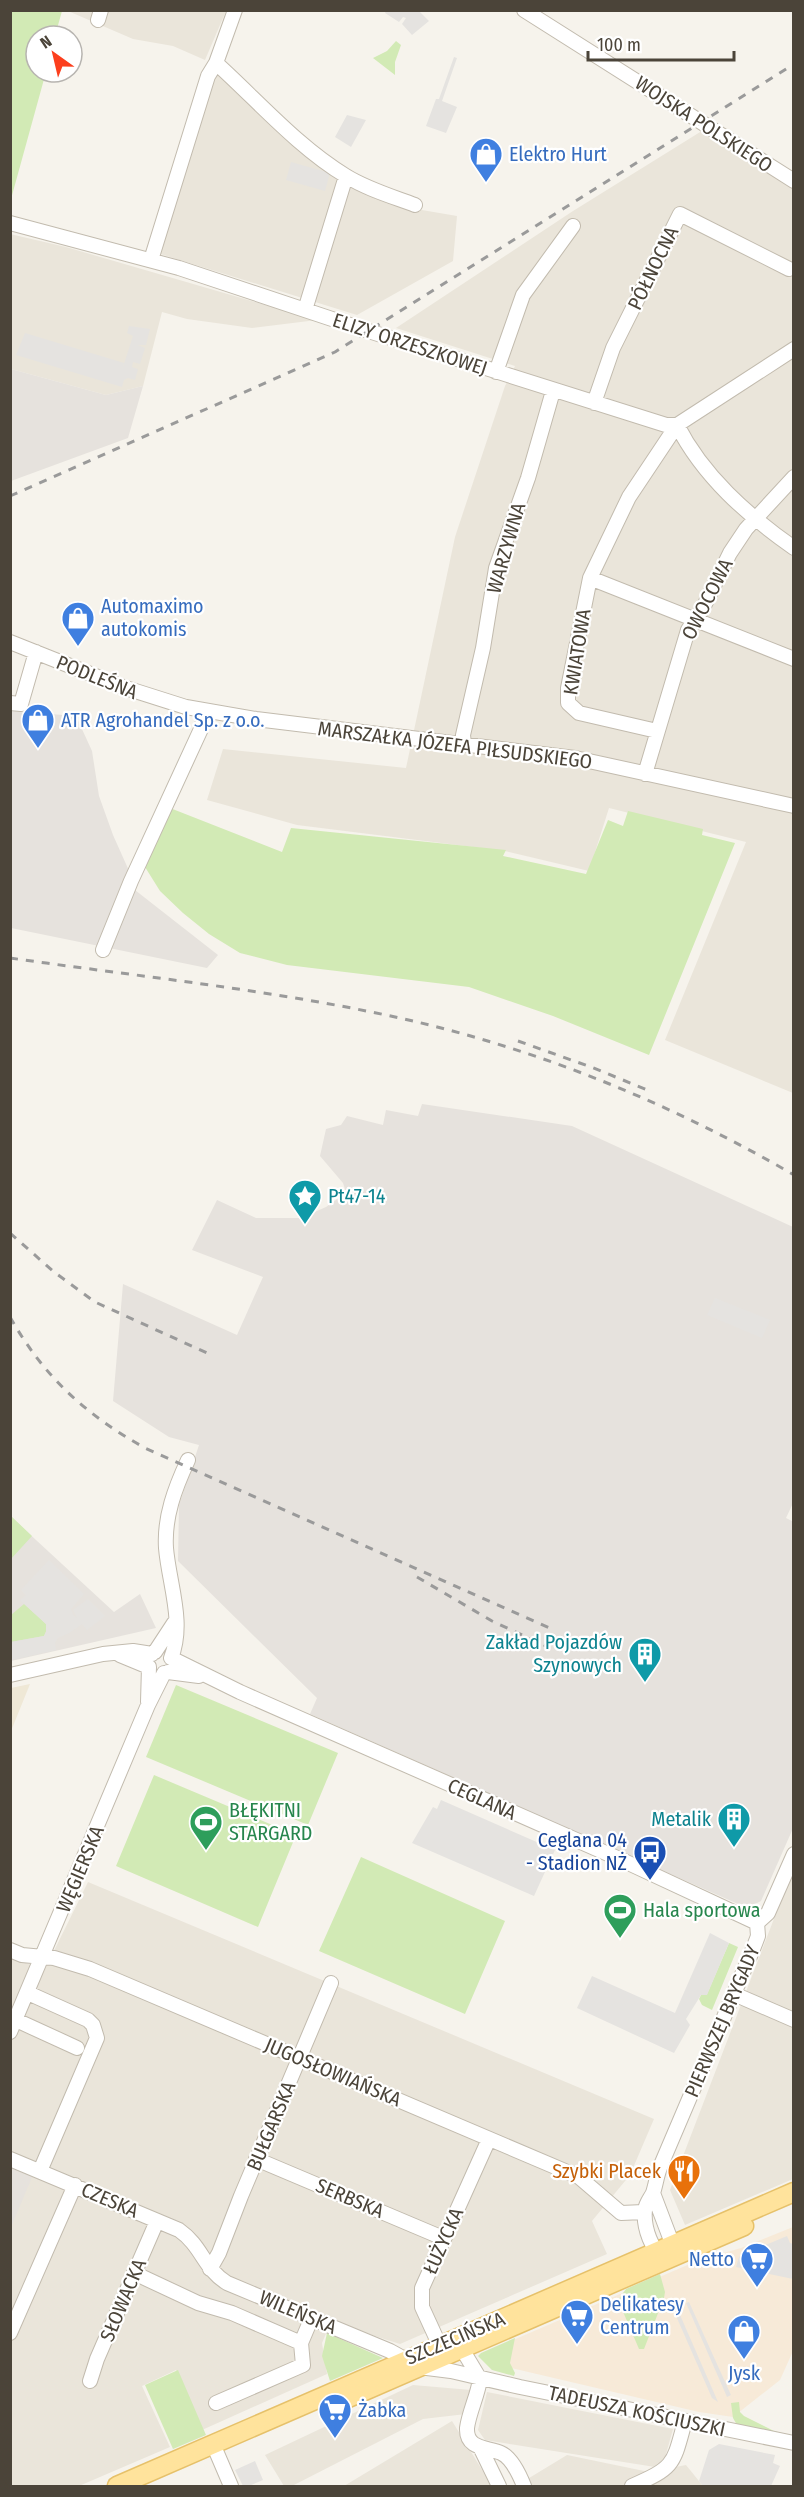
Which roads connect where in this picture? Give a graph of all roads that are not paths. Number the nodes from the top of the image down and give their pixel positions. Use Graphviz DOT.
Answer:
graph roads {
  1 [pos="235,10"];
  2 [pos="524,10"];
  3 [pos="216,63"];
  4 [pos="346,176"];
  5 [pos="794,181"];
  6 [pos="415,205"];
  7 [pos="10,223"];
  8 [pos="573,226"];
  9 [pos="152,260"];
  10 [pos="789,269"];
  11 [pos="305,310"];
  12 [pos="794,349"];
  13 [pos="496,372"];
  14 [pos="553,391"];
  15 [pos="594,403"];
  16 [pos="677,425"];
  17 [pos="794,477"];
  18 [pos="754,518"];
  19 [pos="794,548"];
  20 [pos="590,579"];
  21 [pos="693,619"];
  22 [pos="10,642"];
  23 [pos="36,652"];
  24 [pos="794,658"];
  25 [pos="16,703"];
  26 [pos="186,707"];
  27 [pos="206,711"];
  28 [pos="657,731"];
  29 [pos="464,744"];
  30 [pos="645,774"];
  31 [pos="794,807"];
  32 [pos="103,950"];
  33 [pos="188,1460"];
  34 [pos="175,1622"];
  35 [pos="152,1658"];
  36 [pos="168,1668"];
  37 [pos="10,1675"];
  38 [pos="148,1705"];
  39 [pos="794,1854"];
  40 [pos="757,1923"];
  41 [pos="10,1950"];
  42 [pos="43,1957"];
  43 [pos="331,1983"];
  44 [pos="28,1993"];
  45 [pos="734,1994"];
  46 [pos="794,2020"];
  47 [pos="13,2026"];
  48 [pos="77,2048"];
  49 [pos="299,2058"];
  50 [pos="489,2139"];
  51 [pos="10,2159"];
  52 [pos="256,2159"];
  53 [pos="40,2170"];
  54 [pos="75,2185"];
  55 [pos="794,2192"];
  56 [pos="653,2193"];
  57 [pos="794,2204"];
  58 [pos="644,2212"];
  59 [pos="157,2221"];
  60 [pos="225,2235"];
  61 [pos="443,2238"];
  62 [pos="672,2243"];
  63 [pos="201,2253"];
  64 [pos="661,2256"];
  65 [pos="210,2269"];
  66 [pos="134,2273"];
  67 [pos="312,2317"];
  68 [pos="10,2334"];
  69 [pos="301,2343"];
  70 [pos="462,2349"];
  71 [pos="445,2357"];
  72 [pos="412,2363"];
  73 [pos="480,2379"];
  74 [pos="90,2381"];
  75 [pos="216,2403"];
  76 [pos="685,2421"];
  77 [pos="794,2443"];
  78 [pos="215,2449"];
  79 [pos="481,2449"];
  80 [pos="117,2487"];
  81 [pos="144,2487"];
  82 [pos="231,2487"];
  83 [pos="499,2487"];
  84 [pos="524,2487"];
  85 [pos="632,2487"];
  1 -- 3 [label="street"];
  2 -- 5 [label="street, WOJSKA POLSKIEGO"];
  3 -- 4 [label="street"];
  3 -- 9 [label="street"];
  4 -- 6 [label="street"];
  4 -- 11 [label="street"];
  7 -- 9 [label="street, ELIZY ORZESZKOWEJ"];
  8 -- 13 [label="street"];
  9 -- 11 [label="street, ELIZY ORZESZKOWEJ"];
  10 -- 15 [label="street, PÓŁNOCNA"];
  11 -- 13 [label="street, ELIZY ORZESZKOWEJ"];
  12 -- 16 [label="street"];
  13 -- 14 [label="street, ELIZY ORZESZKOWEJ"];
  14 -- 15 [label="street, ELIZY ORZESZKOWEJ"];
  14 -- 29 [label="street, WARZYWNA"];
  15 -- 16 [label="street, ELIZY ORZESZKOWEJ"];
  16 -- 18 [label="street"];
  16 -- 20 [label="street, KWIATOWA"];
  17 -- 18 [label="street, OWOCOWA"];
  18 -- 19 [label="street"];
  18 -- 21 [label="street, OWOCOWA"];
  20 -- 21 [label="street, KWIATOWA"];
  20 -- 28 [label="street, KWIATOWA"];
  21 -- 24 [label="street, KWIATOWA"];
  21 -- 28 [label="street, OWOCOWA"];
  22 -- 23 [label="street, PODLEŚNA"];
  23 -- 25 [label="street"];
  23 -- 26 [label="street, PODLEŚNA"];
  26 -- 27 [label="street, MARSZAŁKA JÓZEFA PIŁSUDSKIEGO"];
  27 -- 29 [label="street, MARSZAŁKA JÓZEFA PIŁSUDSKIEGO"];
  27 -- 32 [label="street"];
  28 -- 30 [label="street, OWOCOWA"];
  29 -- 30 [label="street, MARSZAŁKA JÓZEFA PIŁSUDSKIEGO"];
  30 -- 31 [label="street, MARSZAŁKA JÓZEFA PIŁSUDSKIEGO"];
  33 -- 34 [label="street, WĘGIERSKA"];
  34 -- 35 [label="street"];
  34 -- 36 [label="street, WĘGIERSKA"];
  35 -- 36 [label="street"];
  35 -- 36 [label="street"];
  35 -- 37 [label="street"];
  35 -- 38 [label="street, WĘGIERSKA"];
  36 -- 38 [label="street, WĘGIERSKA"];
  36 -- 40 [label="street, CEGLANA"];
  38 -- 42 [label="street, WĘGIERSKA"];
  39 -- 40 [label="street, PIERWSZEJ BRYGADY"];
  40 -- 45 [label="street, PIERWSZEJ BRYGADY"];
  41 -- 42 [label="street, JUGOSŁOWIAŃSKA"];
  42 -- 44 [label="street, WĘGIERSKA"];
  42 -- 49 [label="street, JUGOSŁOWIAŃSKA"];
  43 -- 49 [label="street, BUŁGARSKA"];
  44 -- 47 [label="street, WĘGIERSKA"];
  44 -- 53 [label="street"];
  45 -- 46 [label="street"];
  45 -- 56 [label="street, PIERWSZEJ BRYGADY"];
  47 -- 48 [label="street"];
  49 -- 50 [label="street, JUGOSŁOWIAŃSKA"];
  49 -- 52 [label="street, BUŁGARSKA"];
  50 -- 58 [label="street, JUGOSŁOWIAŃSKA"];
  50 -- 61 [label="street, ŁUŻYCKA"];
  51 -- 53 [label="street, CZESKA"];
  52 -- 60 [label="street, BUŁGARSKA"];
  52 -- 61 [label="street, SERBSKA"];
  53 -- 54 [label="street, CZESKA"];
  54 -- 59 [label="street, CZESKA"];
  54 -- 68 [label="street"];
  55 -- 62 [label="main road, SZCZECIŃSKA"];
  56 -- 58 [label="street, PIERWSZEJ BRYGADY"];
  56 -- 62 [label="street"];
  57 -- 64 [label="main road, SZCZECIŃSKA"];
  58 -- 64 [label="street"];
  59 -- 63 [label="street, CZESKA"];
  59 -- 66 [label="street, SŁOWACKA"];
  60 -- 63 [label="street"];
  60 -- 65 [label="street, BUŁGARSKA"];
  61 -- 71 [label="street, ŁUŻYCKA"];
  62 -- 64 [label="main road, SZCZECIŃSKA"];
  63 -- 65 [label="street, WILEŃSKA"];
  64 -- 70 [label="main road, SZCZECIŃSKA"];
  64 -- 71 [label="main road, SZCZECIŃSKA"];
  65 -- 67 [label="street, WILEŃSKA"];
  66 -- 69 [label="street"];
  66 -- 74 [label="street, SŁOWACKA"];
  67 -- 69 [label="street"];
  67 -- 72 [label="street, WILEŃSKA"];
  69 -- 75 [label="street"];
  70 -- 71 [label="main road, SZCZECIŃSKA"];
  70 -- 73 [label="street"];
  71 -- 72 [label="main road, SZCZECIŃSKA"];
  71 -- 73 [label="street, TADEUSZA KOŚCIUSZKI"];
  72 -- 78 [label="main road, SZCZECIŃSKA"];
  73 -- 76 [label="street, TADEUSZA KOŚCIUSZKI"];
  73 -- 79 [label="street"];
  76 -- 77 [label="street, TADEUSZA KOŚCIUSZKI"];
  76 -- 85 [label="street"];
  78 -- 80 [label="main road, SZCZECIŃSKA"];
  78 -- 81 [label="main road, SZCZECIŃSKA"];
  78 -- 82 [label="street"];
  79 -- 83 [label="street"];
  79 -- 84 [label="street"];
}
